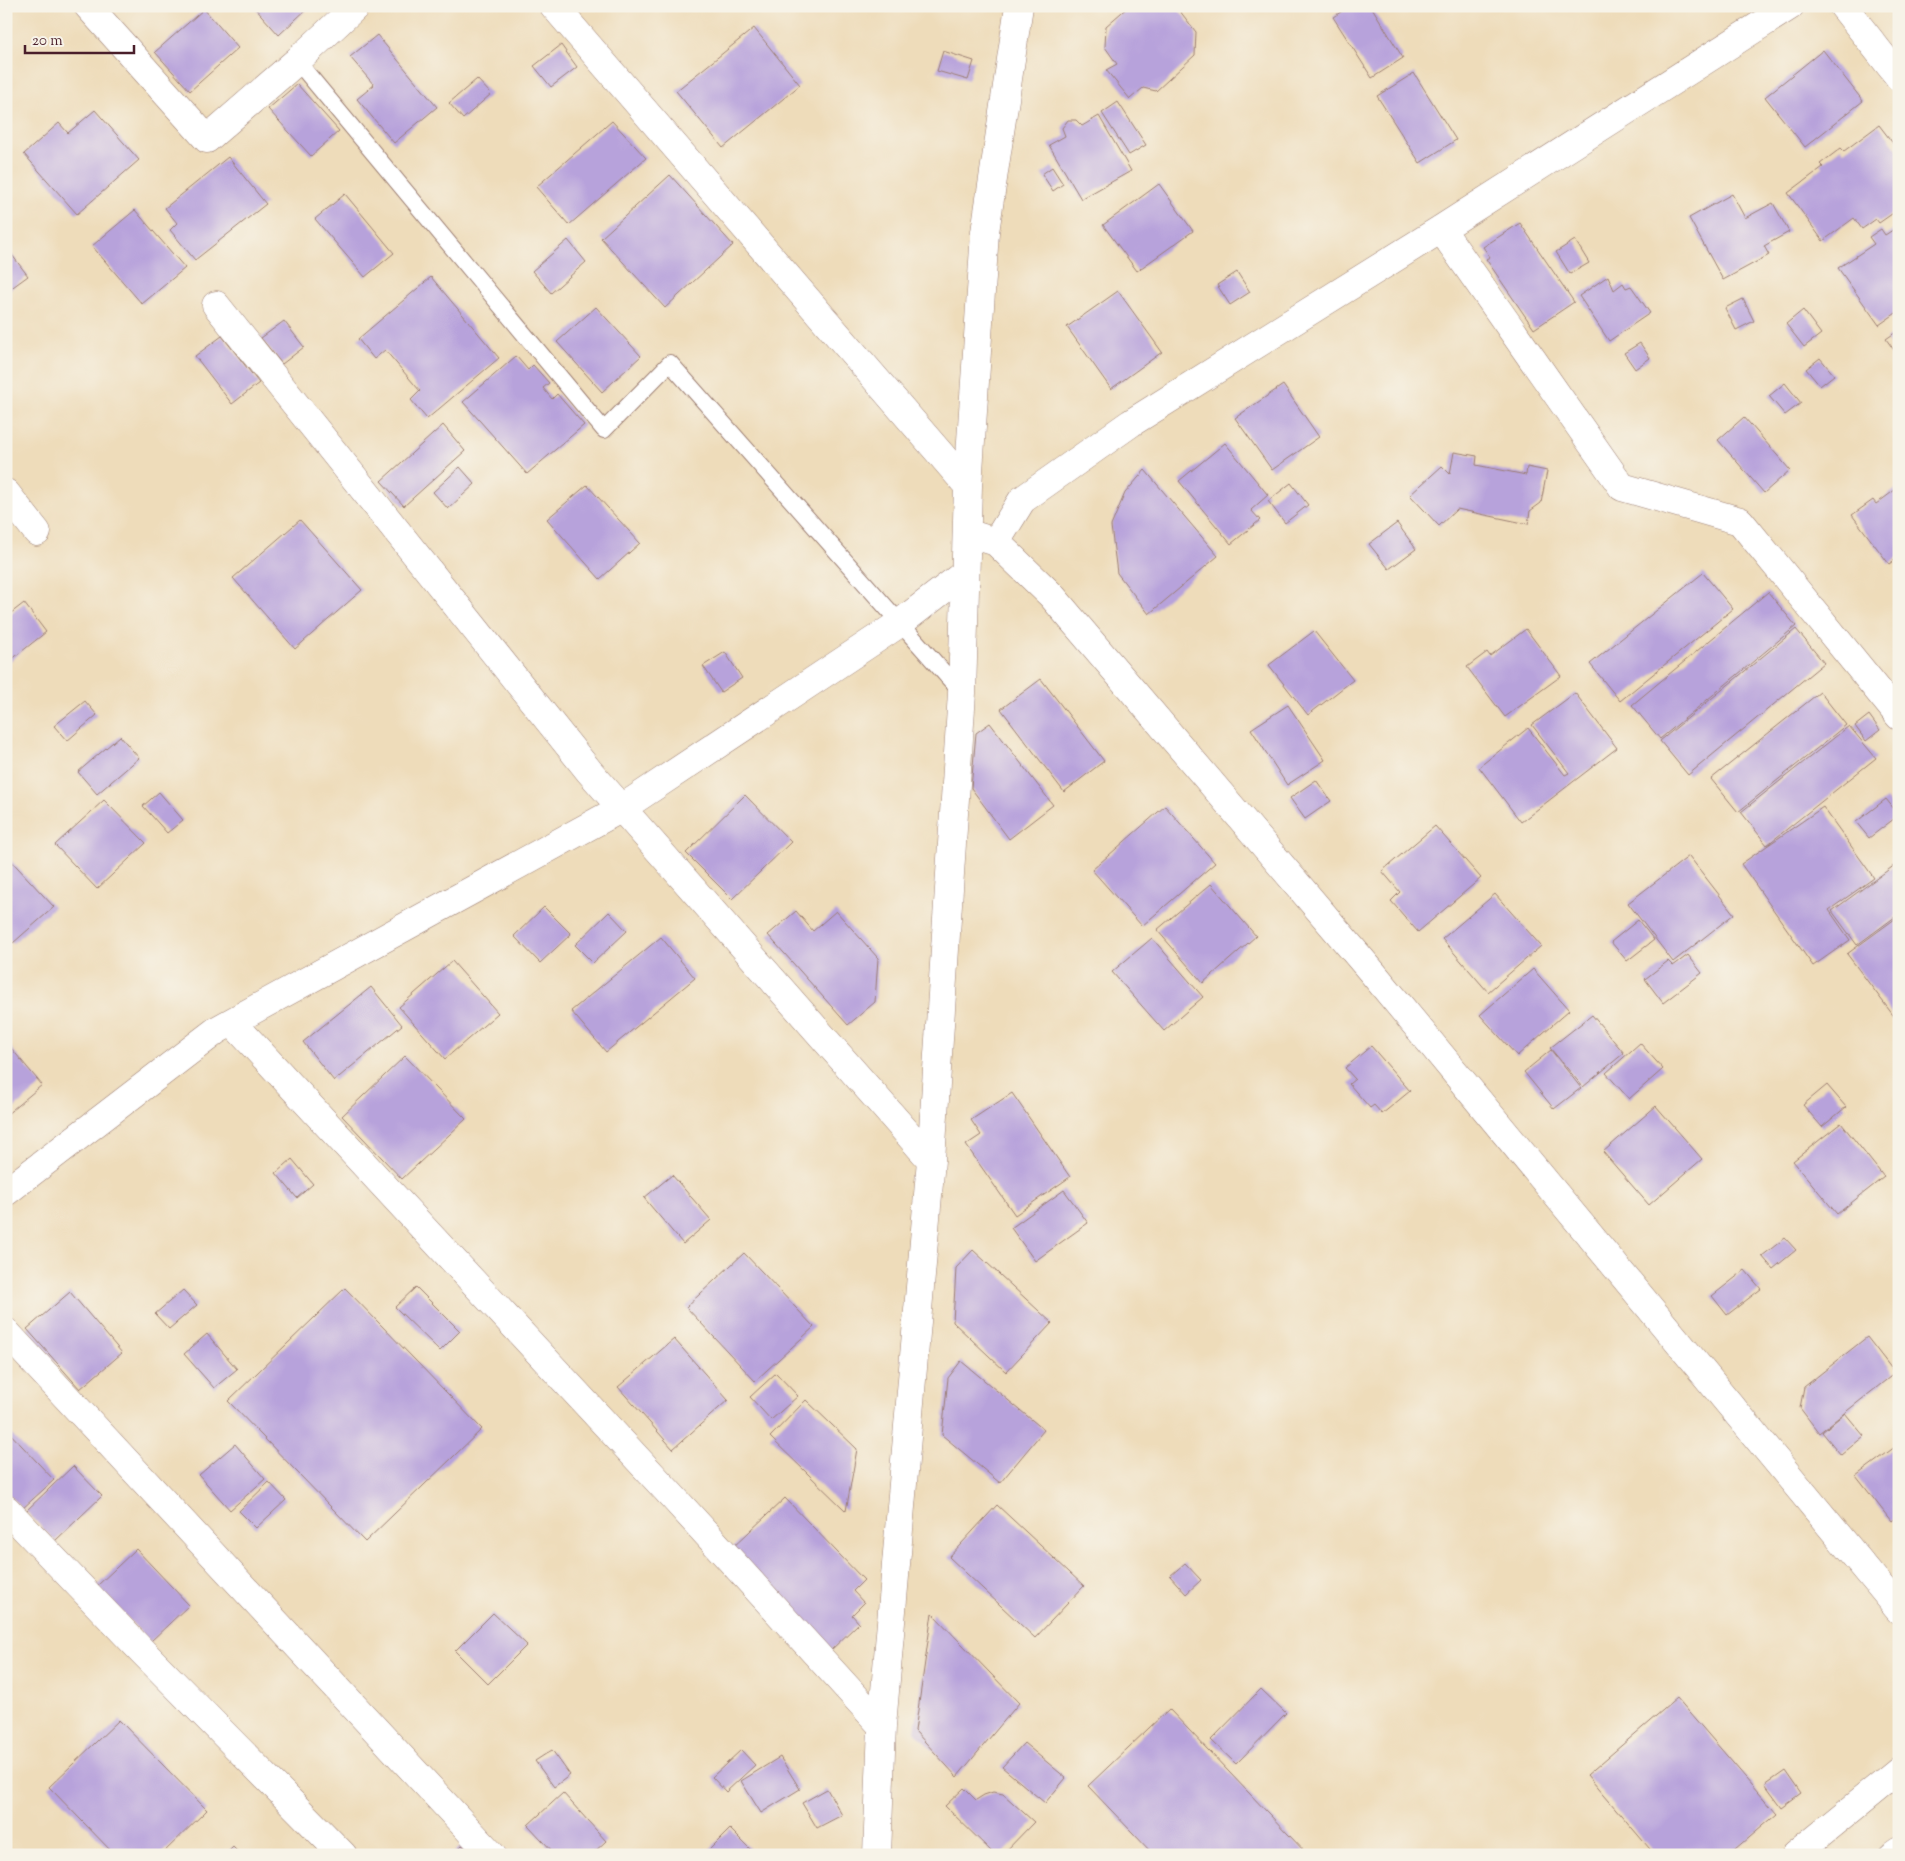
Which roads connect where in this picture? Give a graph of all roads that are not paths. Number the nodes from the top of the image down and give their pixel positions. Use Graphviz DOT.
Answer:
graph roads {
  1 [pos="88,6"];
  2 [pos="356,6"];
  3 [pos="554,6"];
  4 [pos="1019,6"];
  5 [pos="1790,6"];
  6 [pos="1843,6"];
  7 [pos="297,60"];
  8 [pos="1899,77"];
  9 [pos="1441,229"];
  10 [pos="216,305"];
  11 [pos="968,486"];
  12 [pos="6,493"];
  13 [pos="38,532"];
  14 [pos="967,533"];
  15 [pos="996,542"];
  16 [pos="965,573"];
  17 [pos="900,623"];
  18 [pos="962,693"];
  19 [pos="1899,716"];
  20 [pos="622,808"];
  21 [pos="232,1022"];
  22 [pos="931,1160"];
  23 [pos="6,1192"];
  24 [pos="6,1332"];
  25 [pos="6,1509"];
  26 [pos="1899,1609"];
  27 [pos="882,1726"];
  28 [pos="1899,1770"];
  29 [pos="1899,1850"];
  30 [pos="343,1855"];
  31 [pos="492,1855"];
  32 [pos="877,1855"];
  33 [pos="1795,1855"];
  34 [pos="1892,1855"];
  1 -- 7 [label="main road"];
  2 -- 7 [label="main road"];
  3 -- 11 [label="main road"];
  4 -- 11 [label="main road"];
  5 -- 9 [label="main road"];
  6 -- 8 [label="main road"];
  7 -- 17 [label="lane"];
  9 -- 15 [label="main road"];
  9 -- 19 [label="main road"];
  10 -- 20 [label="main road"];
  11 -- 14 [label="main road"];
  12 -- 13 [label="main road"];
  14 -- 15 [label="main road"];
  14 -- 16 [label="main road"];
  15 -- 26 [label="main road"];
  16 -- 17 [label="main road"];
  16 -- 18 [label="main road"];
  17 -- 18 [label="lane"];
  17 -- 20 [label="main road"];
  18 -- 22 [label="main road"];
  20 -- 21 [label="main road"];
  20 -- 22 [label="main road"];
  21 -- 23 [label="main road"];
  21 -- 27 [label="main road"];
  22 -- 27 [label="main road"];
  24 -- 31 [label="main road"];
  25 -- 30 [label="main road"];
  27 -- 32 [label="main road"];
  28 -- 33 [label="main road"];
  29 -- 34 [label="main road"];
}
